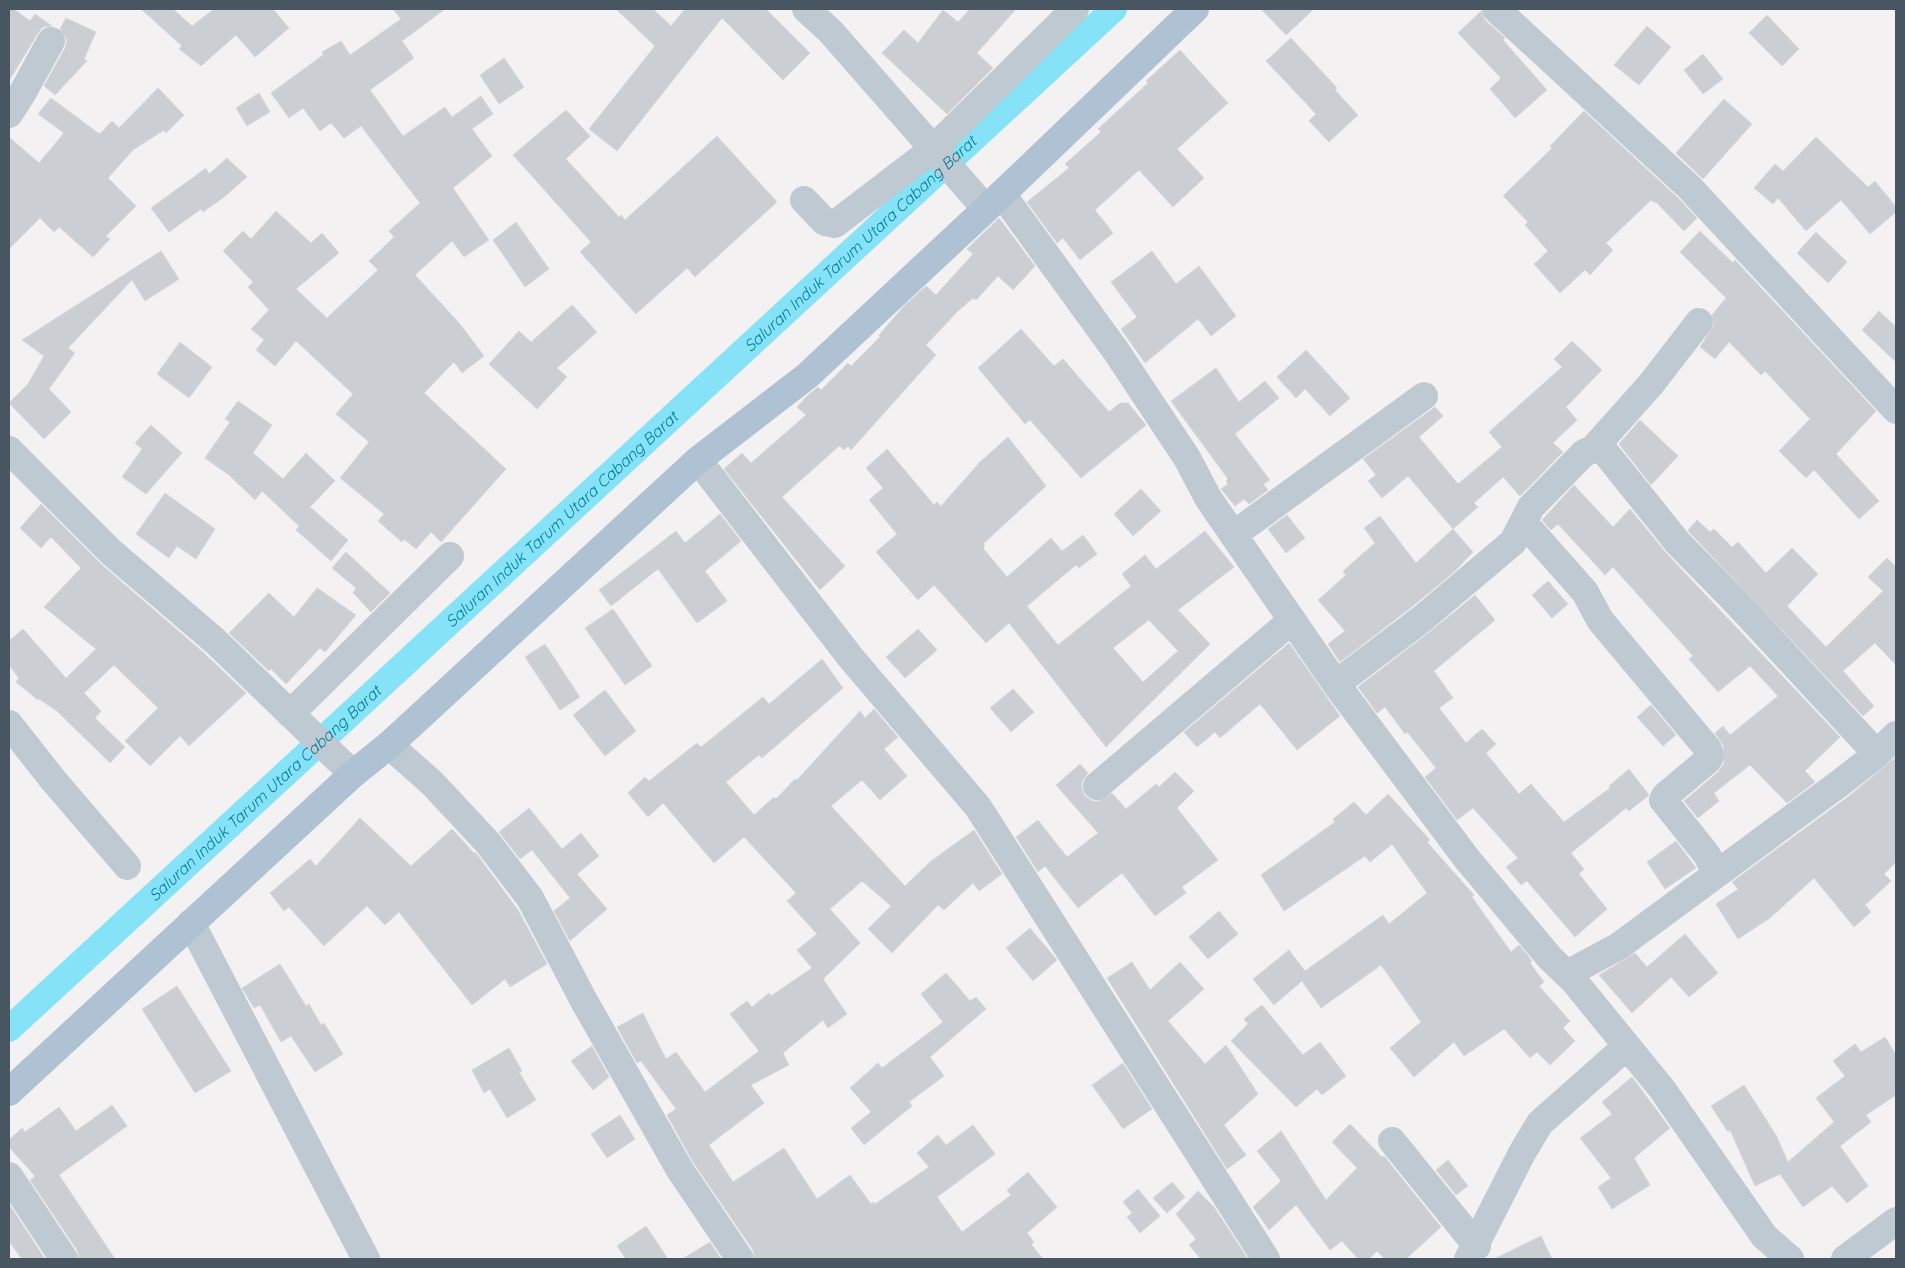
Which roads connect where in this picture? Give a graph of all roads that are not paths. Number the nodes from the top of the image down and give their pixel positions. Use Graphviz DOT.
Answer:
graph roads {
  1 [pos="806,9"];
  2 [pos="1075,9"];
  3 [pos="1195,9"];
  4 [pos="1496,9"];
  5 [pos="51,41"];
  6 [pos="9,114"];
  7 [pos="936,154"];
  8 [pos="986,198"];
  9 [pos="804,200"];
  10 [pos="1699,322"];
  11 [pos="1424,396"];
  12 [pos="1896,410"];
  13 [pos="1593,449"];
  14 [pos="9,450"];
  15 [pos="698,460"];
  16 [pos="1524,523"];
  17 [pos="1233,535"];
  18 [pos="450,556"];
  19 [pos="1292,620"];
  20 [pos="1336,684"];
  21 [pos="294,718"];
  22 [pos="9,724"];
  23 [pos="1896,735"];
  24 [pos="389,745"];
  25 [pos="1877,754"];
  26 [pos="344,766"];
  27 [pos="1098,786"];
  28 [pos="127,866"];
  29 [pos="1716,873"];
  30 [pos="192,923"];
  31 [pos="1567,974"];
  32 [pos="1627,1046"];
  33 [pos="10,1087"];
  34 [pos="1392,1141"];
  35 [pos="9,1176"];
  36 [pos="1896,1220"];
  37 [pos="1473,1253"];
  38 [pos="64,1259"];
  39 [pos="366,1259"];
  40 [pos="740,1259"];
  41 [pos="1266,1259"];
  42 [pos="1790,1259"];
  43 [pos="1845,1259"];
  1 -- 7 [label="street"];
  2 -- 7 [label="street"];
  3 -- 8 [label="main road"];
  4 -- 12 [label="street"];
  5 -- 6 [label="street"];
  7 -- 8 [label="street"];
  7 -- 9 [label="street"];
  8 -- 15 [label="main road"];
  8 -- 17 [label="street"];
  10 -- 13 [label="street"];
  11 -- 17 [label="street"];
  13 -- 16 [label="street"];
  13 -- 25 [label="street"];
  14 -- 21 [label="street"];
  15 -- 24 [label="main road"];
  15 -- 41 [label="street"];
  16 -- 20 [label="street"];
  16 -- 29 [label="street"];
  17 -- 19 [label="street"];
  18 -- 21 [label="street"];
  19 -- 20 [label="street"];
  19 -- 27 [label="street"];
  20 -- 31 [label="street"];
  21 -- 26 [label="street"];
  22 -- 28 [label="street"];
  23 -- 25 [label="street"];
  24 -- 26 [label="main road"];
  24 -- 40 [label="street"];
  25 -- 29 [label="street"];
  26 -- 30 [label="main road"];
  29 -- 31 [label="street"];
  30 -- 33 [label="main road"];
  30 -- 39 [label="street"];
  31 -- 32 [label="street"];
  32 -- 37 [label="street"];
  32 -- 42 [label="street"];
  34 -- 37 [label="street"];
  35 -- 38 [label="street"];
  36 -- 43 [label="street"];
}
